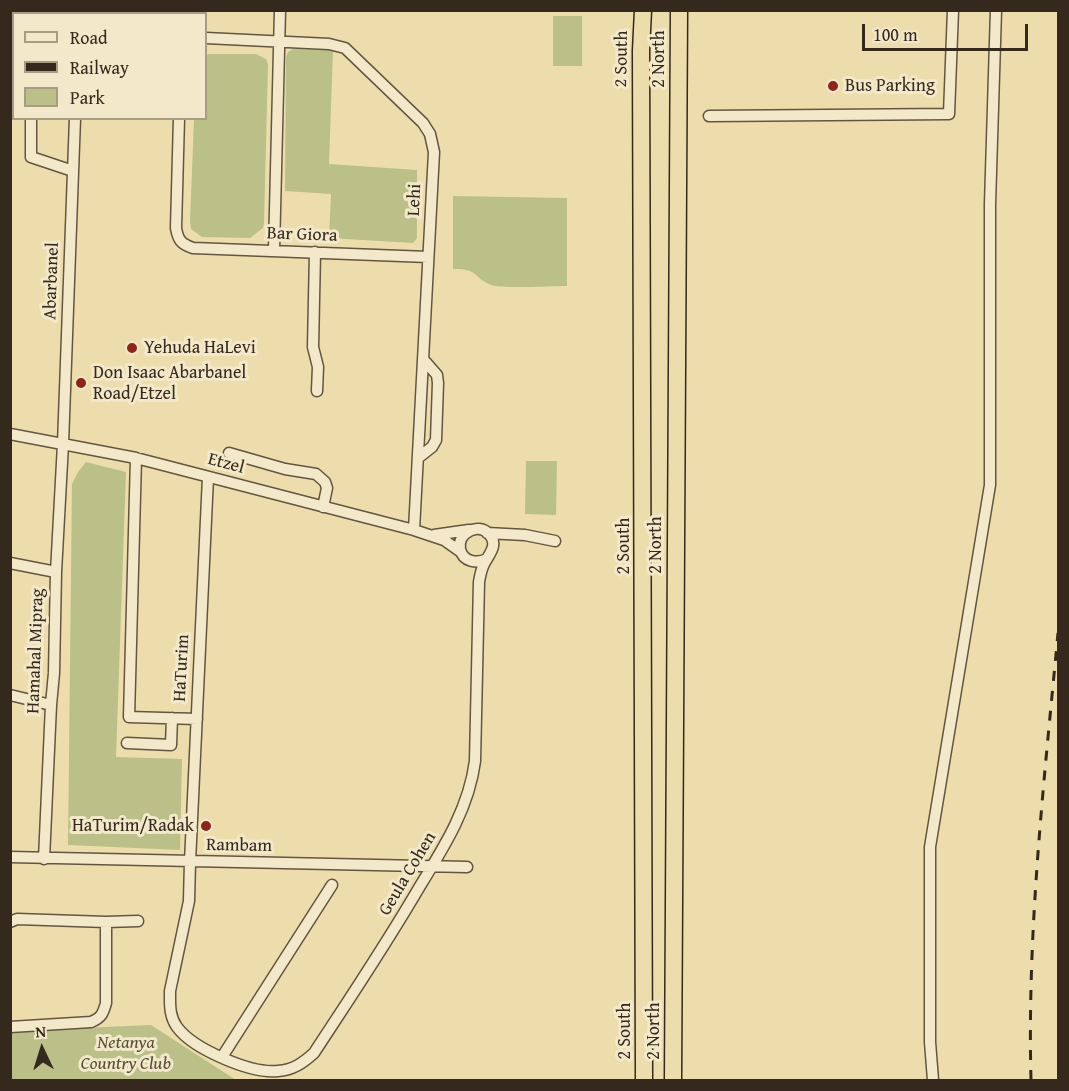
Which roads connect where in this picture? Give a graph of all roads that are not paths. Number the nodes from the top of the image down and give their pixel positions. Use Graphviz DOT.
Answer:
graph roads {
  1 [pos="280,10"];
  2 [pos="643,10"];
  3 [pos="953,10"];
  4 [pos="996,10"];
  5 [pos="679,12"];
  6 [pos="207,38"];
  7 [pos="279,41"];
  8 [pos="709,116"];
  9 [pos="31,120"];
  10 [pos="75,120"];
  11 [pos="179,120"];
  12 [pos="73,171"];
  13 [pos="274,250"];
  14 [pos="315,252"];
  15 [pos="428,257"];
  16 [pos="423,360"];
  17 [pos="316,390"];
  18 [pos="10,434"];
  19 [pos="63,444"];
  20 [pos="229,453"];
  21 [pos="136,458"];
  22 [pos="417,458"];
  23 [pos="208,477"];
  24 [pos="323,507"];
  25 [pos="414,530"];
  26 [pos="469,530"];
  27 [pos="487,533"];
  28 [pos="431,535"];
  29 [pos="513,535"];
  30 [pos="555,542"];
  31 [pos="490,554"];
  32 [pos="464,556"];
  33 [pos="10,563"];
  34 [pos="56,572"];
  35 [pos="479,592"];
  36 [pos="10,695"];
  37 [pos="51,705"];
  38 [pos="172,718"];
  39 [pos="196,719"];
  40 [pos="128,743"];
  41 [pos="10,857"];
  42 [pos="44,859"];
  43 [pos="190,862"];
  44 [pos="432,866"];
  45 [pos="467,867"];
  46 [pos="332,885"];
  47 [pos="138,921"];
  48 [pos="10,922"];
  49 [pos="106,922"];
  50 [pos="10,1027"];
  51 [pos="222,1057"];
  52 [pos="644,1080"];
  53 [pos="673,1080"];
  54 [pos="933,1080"];
  1 -- 7 [label="street"];
  2 -- 52 [label="highway, 2 South"];
  3 -- 8 [label="street"];
  4 -- 54 [label="street"];
  5 -- 53 [label="highway, 2 North"];
  6 -- 7 [label="street, Lehi"];
  7 -- 13 [label="street"];
  7 -- 15 [label="street, Lehi"];
  9 -- 12 [label="street"];
  10 -- 12 [label="street, Abarbanel"];
  11 -- 13 [label="street, Bar Giora"];
  12 -- 19 [label="street, Abarbanel"];
  13 -- 14 [label="street, Bar Giora"];
  14 -- 15 [label="street, Bar Giora"];
  14 -- 17 [label="street"];
  15 -- 16 [label="street, Lehi"];
  16 -- 22 [label="street, Lehi"];
  16 -- 22 [label="street"];
  18 -- 19 [label="street, Etzel"];
  19 -- 21 [label="street, Etzel"];
  19 -- 34 [label="street, Hamahal Miprag"];
  20 -- 24 [label="street"];
  21 -- 23 [label="street, Etzel"];
  21 -- 38 [label="street"];
  22 -- 25 [label="street, Lehi"];
  23 -- 24 [label="street, Etzel"];
  23 -- 39 [label="street, HaTurim"];
  24 -- 25 [label="street, Etzel"];
  25 -- 28 [label="street, Etzel"];
  26 -- 27 [label="street"];
  26 -- 28 [label="street, Etzel"];
  26 -- 32 [label="street"];
  27 -- 29 [label="street"];
  27 -- 31 [label="street"];
  28 -- 32 [label="street, Etzel"];
  29 -- 30 [label="street"];
  29 -- 31 [label="street"];
  31 -- 32 [label="street"];
  31 -- 35 [label="street, Geula Cohen"];
  32 -- 35 [label="street, Geula Cohen"];
  33 -- 34 [label="street"];
  34 -- 37 [label="street, Hamahal Miprag"];
  35 -- 44 [label="street, Geula Cohen"];
  36 -- 37 [label="street"];
  37 -- 42 [label="street, Hamahal Miprag"];
  38 -- 39 [label="street"];
  38 -- 40 [label="street"];
  39 -- 43 [label="street, HaTurim"];
  41 -- 42 [label="street, Rambam"];
  42 -- 43 [label="street, Rambam"];
  43 -- 44 [label="street, Rambam"];
  43 -- 51 [label="street, HaTurim"];
  44 -- 45 [label="street, Rambam"];
  44 -- 51 [label="street, Geula Cohen"];
  46 -- 51 [label="street"];
  47 -- 49 [label="street"];
  48 -- 49 [label="street"];
  49 -- 50 [label="street"];
}
